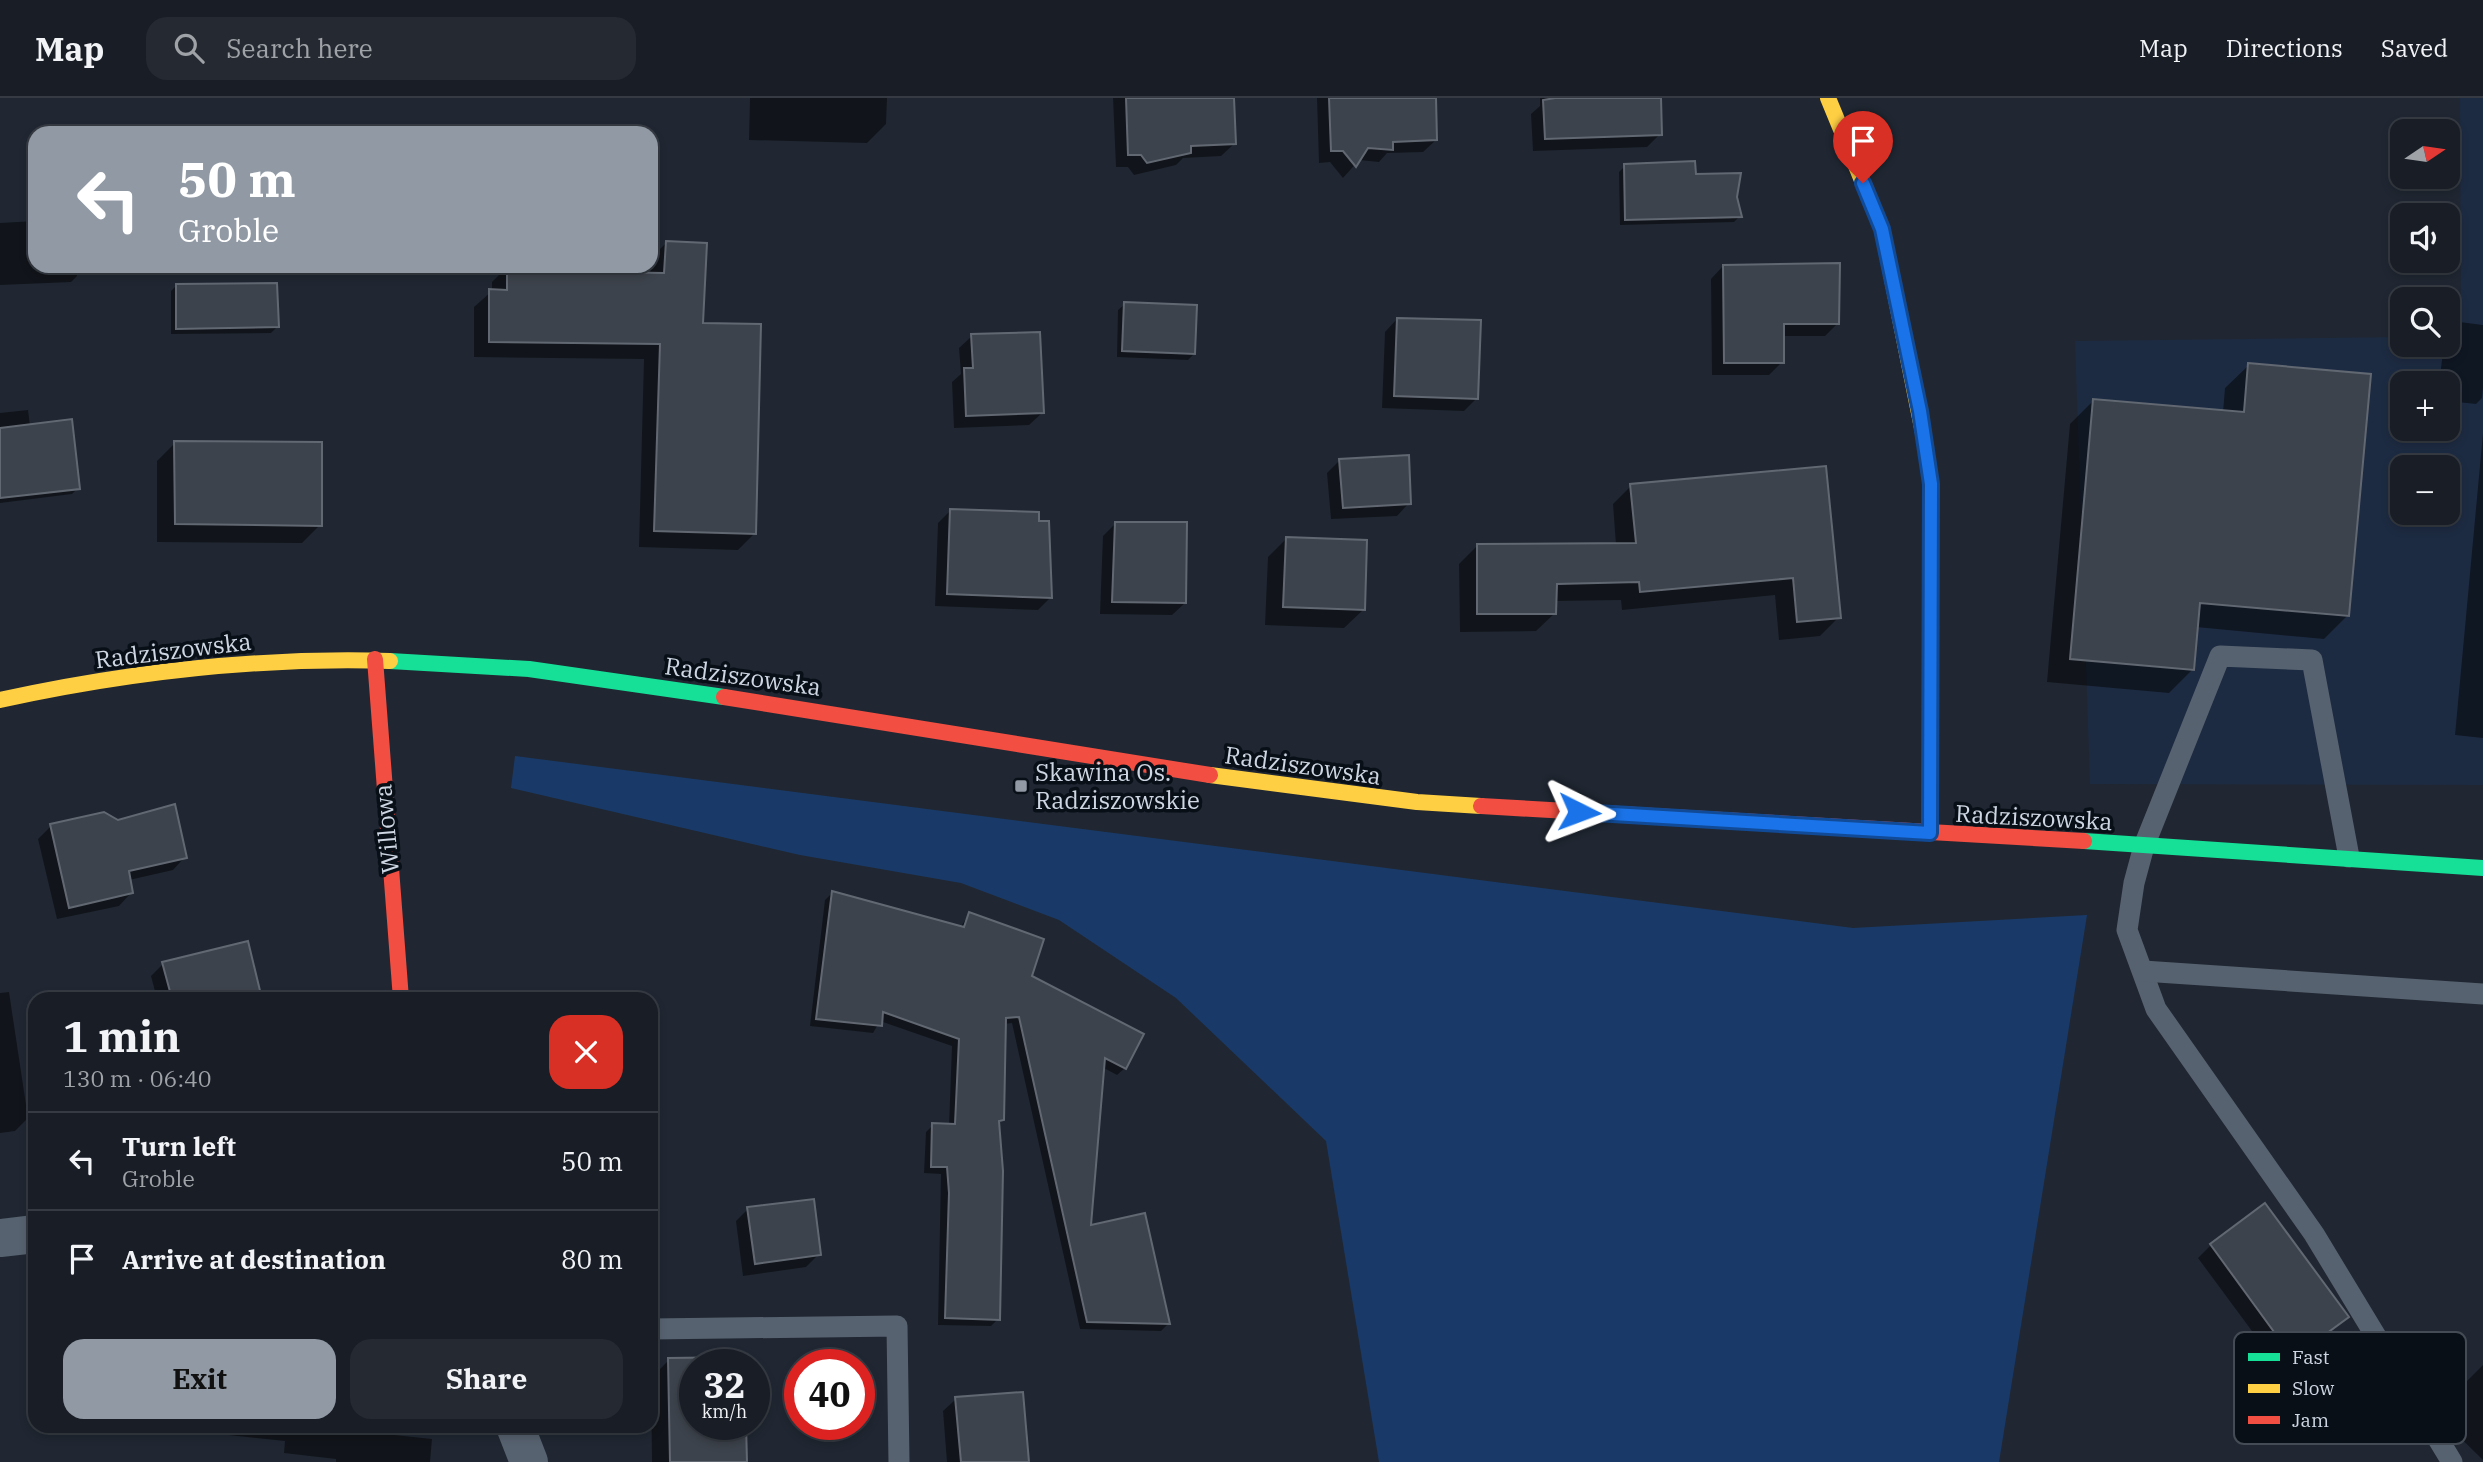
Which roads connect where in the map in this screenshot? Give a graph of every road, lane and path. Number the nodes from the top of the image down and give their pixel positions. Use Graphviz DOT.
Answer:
graph roads {
  1 [pos="1828,98"];
  2 [pos="375,659"];
  3 [pos="0,700"];
  4 [pos="1930,833"];
  5 [pos="2144,846"];
  6 [pos="2349,857"];
  7 [pos="2483,868"];
  8 [pos="2143,971"];
  9 [pos="400,992"];
  10 [pos="2483,994"];
  11 [pos="28,1235"];
  12 [pos="0,1238"];
  13 [pos="658,1329"];
  14 [pos="2373,1332"];
  15 [pos="518,1433"];
  16 [pos="2441,1444"];
  17 [pos="529,1462"];
  18 [pos="899,1462"];
  19 [pos="2452,1462"];
  1 -- 4 [label="street"];
  2 -- 3 [label="street, Radziszowska"];
  2 -- 4 [label="street, Radziszowska"];
  2 -- 9 [label="street, Willowa"];
  4 -- 5 [label="street, Radziszowska"];
  5 -- 6 [label="street, Radziszowska"];
  5 -- 6 [label="lane"];
  5 -- 8 [label="lane"];
  6 -- 7 [label="street, Radziszowska"];
  8 -- 10 [label="lane"];
  8 -- 14 [label="lane"];
  11 -- 12 [label="street"];
  13 -- 18 [label="lane"];
  15 -- 17 [label="street"];
  16 -- 19 [label="lane"];
}
